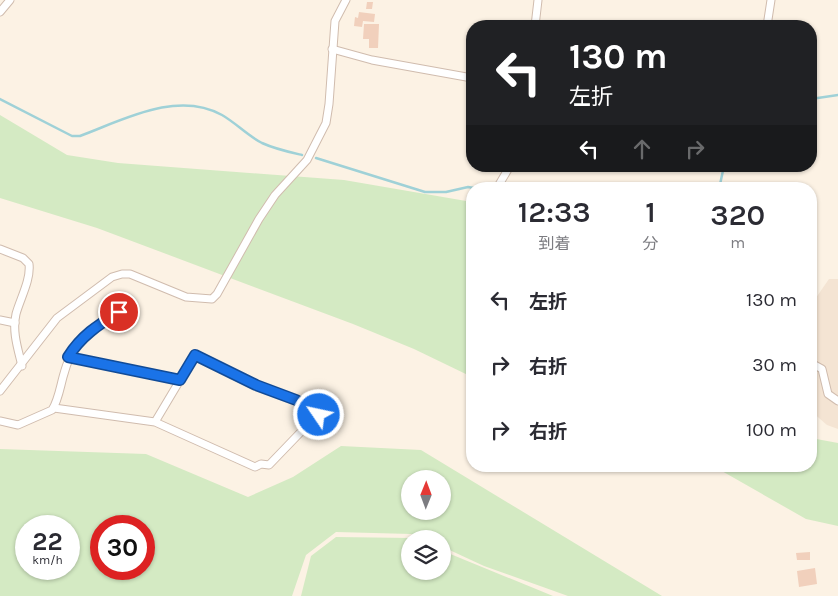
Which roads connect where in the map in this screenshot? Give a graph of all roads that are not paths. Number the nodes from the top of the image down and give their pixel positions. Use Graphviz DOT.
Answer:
graph roads {
  1 [pos="10,0"];
  2 [pos="346,0"];
  3 [pos="538,0"];
  4 [pos="771,0"];
  5 [pos="0,12"];
  6 [pos="536,20"];
  7 [pos="768,20"];
  8 [pos="332,49"];
  9 [pos="466,77"];
  10 [pos="0,249"];
  11 [pos="119,312"];
  12 [pos="0,320"];
  13 [pos="15,323"];
  14 [pos="68,357"];
  15 [pos="22,366"];
  16 [pos="817,366"];
  17 [pos="180,380"];
  18 [pos="0,391"];
  19 [pos="838,401"];
  20 [pos="54,408"];
  21 [pos="0,421"];
  22 [pos="155,422"];
  1 -- 5 [label="street"];
  2 -- 8 [label="street"];
  3 -- 6 [label="street"];
  4 -- 7 [label="street"];
  8 -- 9 [label="street"];
  8 -- 15 [label="street"];
  10 -- 13 [label="street"];
  11 -- 14 [label="street"];
  12 -- 13 [label="street"];
  13 -- 15 [label="street"];
  14 -- 17 [label="street"];
  14 -- 20 [label="street"];
  15 -- 18 [label="street"];
  16 -- 19 [label="street"];
  17 -- 22 [label="street"];
  17 -- 22 [label="street"];
  20 -- 21 [label="street"];
  20 -- 22 [label="street"];
}
